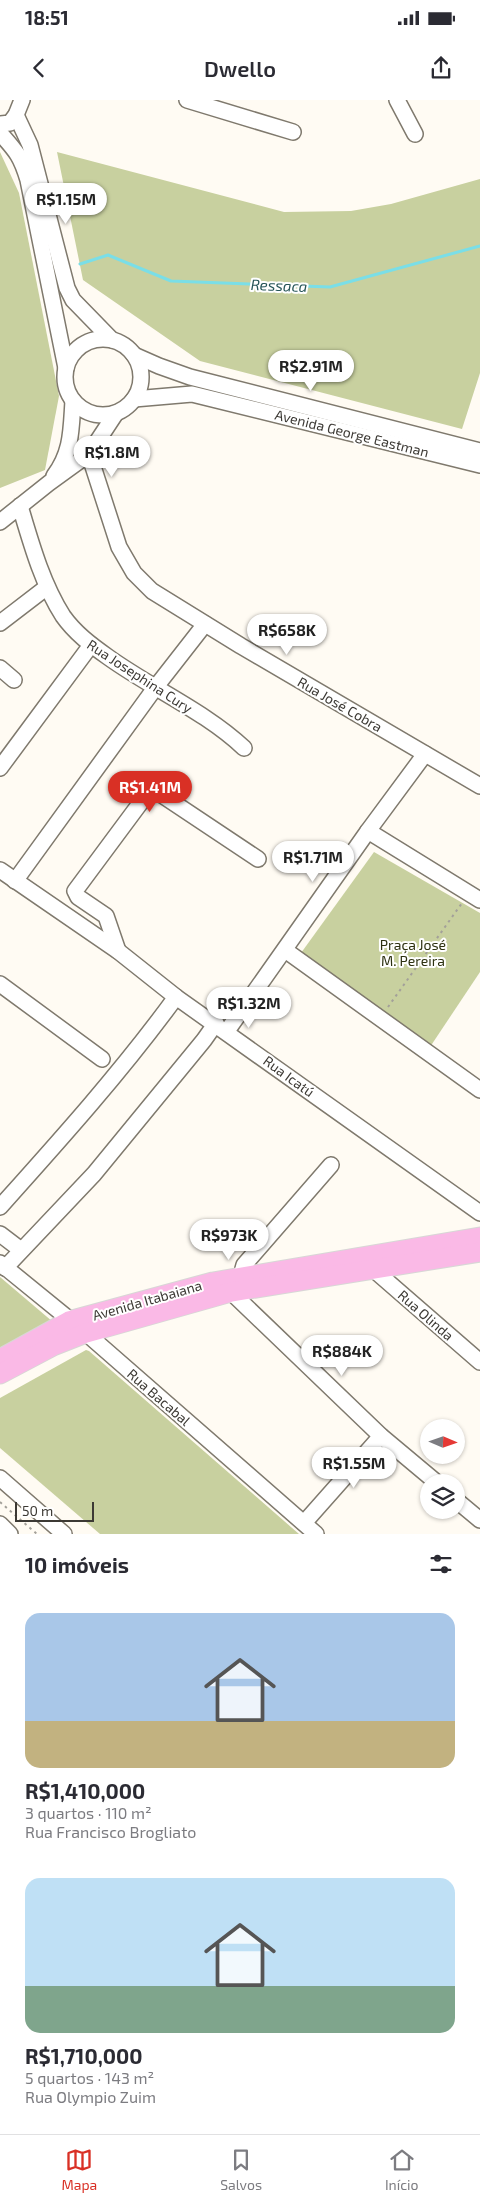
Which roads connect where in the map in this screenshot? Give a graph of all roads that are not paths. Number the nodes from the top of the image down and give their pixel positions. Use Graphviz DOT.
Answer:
graph roads {
  1 [pos="22,100"];
  2 [pos="187,100"];
  3 [pos="397,100"];
  4 [pos="16,115"];
  5 [pos="0,124"];
  6 [pos="293,132"];
  7 [pos="0,133"];
  8 [pos="415,134"];
  9 [pos="112,340"];
  10 [pos="134,355"];
  11 [pos="66,368"];
  12 [pos="134,399"];
  13 [pos="73,401"];
  14 [pos="116,413"];
  15 [pos="480,451"];
  16 [pos="89,454"];
  17 [pos="480,464"];
  18 [pos="49,483"];
  19 [pos="20,506"];
  20 [pos="0,522"];
  21 [pos="47,587"];
  22 [pos="0,623"];
  23 [pos="204,624"];
  24 [pos="91,645"];
  25 [pos="0,668"];
  26 [pos="14,680"];
  27 [pos="156,688"];
  28 [pos="244,748"];
  29 [pos="425,754"];
  30 [pos="0,768"];
  31 [pos="480,786"];
  32 [pos="368,831"];
  33 [pos="258,859"];
  34 [pos="5,875"];
  35 [pos="474,896"];
  36 [pos="285,950"];
  37 [pos="118,951"];
  38 [pos="0,984"];
  39 [pos="176,997"];
  40 [pos="221,1027"];
  41 [pos="102,1059"];
  42 [pos="480,1090"];
  43 [pos="330,1165"];
  44 [pos="0,1207"];
  45 [pos="480,1213"];
  46 [pos="0,1234"];
  47 [pos="480,1237"];
  48 [pos="21,1250"];
  49 [pos="480,1252"];
  50 [pos="3,1265"];
  51 [pos="373,1269"];
  52 [pos="232,1282"];
  53 [pos="69,1321"];
  54 [pos="86,1333"];
  55 [pos="0,1358"];
  56 [pos="480,1362"];
  57 [pos="0,1374"];
  58 [pos="381,1436"];
  59 [pos="426,1474"];
  60 [pos="0,1478"];
  61 [pos="465,1508"];
  62 [pos="480,1520"];
  63 [pos="304,1523"];
  64 [pos="0,1524"];
  65 [pos="10,1534"];
  66 [pos="64,1534"];
  67 [pos="316,1534"];
  1 -- 4 [label="street"];
  2 -- 6 [label="street"];
  3 -- 8 [label="street"];
  4 -- 5 [label="street"];
  4 -- 9 [label="street"];
  7 -- 11 [label="street"];
  9 -- 10 [label="street"];
  9 -- 11 [label="street"];
  10 -- 12 [label="street"];
  10 -- 15 [label="street, Avenida George Eastman"];
  11 -- 13 [label="street"];
  12 -- 14 [label="street"];
  12 -- 17 [label="street, Avenida George Eastman"];
  13 -- 14 [label="street"];
  13 -- 18 [label="street"];
  14 -- 16 [label="street"];
  16 -- 18 [label="street"];
  16 -- 23 [label="street, Rua José Cobra"];
  18 -- 19 [label="street"];
  19 -- 20 [label="street"];
  19 -- 21 [label="street, Rua Josephina Cury"];
  21 -- 22 [label="street"];
  21 -- 24 [label="street, Rua Josephina Cury"];
  23 -- 27 [label="street"];
  23 -- 29 [label="street, Rua José Cobra"];
  24 -- 27 [label="street, Rua Josephina Cury"];
  24 -- 30 [label="street"];
  25 -- 26 [label="street"];
  27 -- 28 [label="street, Rua Josephina Cury"];
  27 -- 34 [label="street"];
  29 -- 31 [label="street, Rua José Cobra"];
  29 -- 32 [label="street"];
  32 -- 35 [label="street"];
  32 -- 36 [label="street"];
  33 -- 37 [label="street"];
  34 -- 37 [label="street, Rua Icatú"];
  36 -- 40 [label="street"];
  36 -- 42 [label="street"];
  37 -- 39 [label="street, Rua Icatú"];
  38 -- 41 [label="street"];
  39 -- 40 [label="street, Rua Icatú"];
  39 -- 44 [label="street"];
  40 -- 45 [label="street, Rua Icatú"];
  40 -- 48 [label="street"];
  43 -- 52 [label="street"];
  46 -- 48 [label="street"];
  47 -- 52 [label="main road, Avenida Itabaiana"];
  48 -- 50 [label="street"];
  49 -- 51 [label="main road, Avenida Itabaiana"];
  50 -- 53 [label="street, Rua Bacabal"];
  51 -- 52 [label="main road, Avenida Itabaiana"];
  51 -- 56 [label="street, Rua Olinda"];
  52 -- 53 [label="main road, Avenida Itabaiana"];
  52 -- 54 [label="main road, Avenida Itabaiana"];
  52 -- 58 [label="street"];
  53 -- 54 [label="street, Rua Bacabal"];
  53 -- 55 [label="main road, Avenida Itabaiana"];
  54 -- 57 [label="main road, Avenida Itabaiana"];
  54 -- 63 [label="street, Rua Bacabal"];
  58 -- 59 [label="street"];
  58 -- 63 [label="street"];
  60 -- 66 [label="street"];
  61 -- 62 [label="street"];
  63 -- 67 [label="street, Rua Bacabal"];
  64 -- 65 [label="street"];
}
